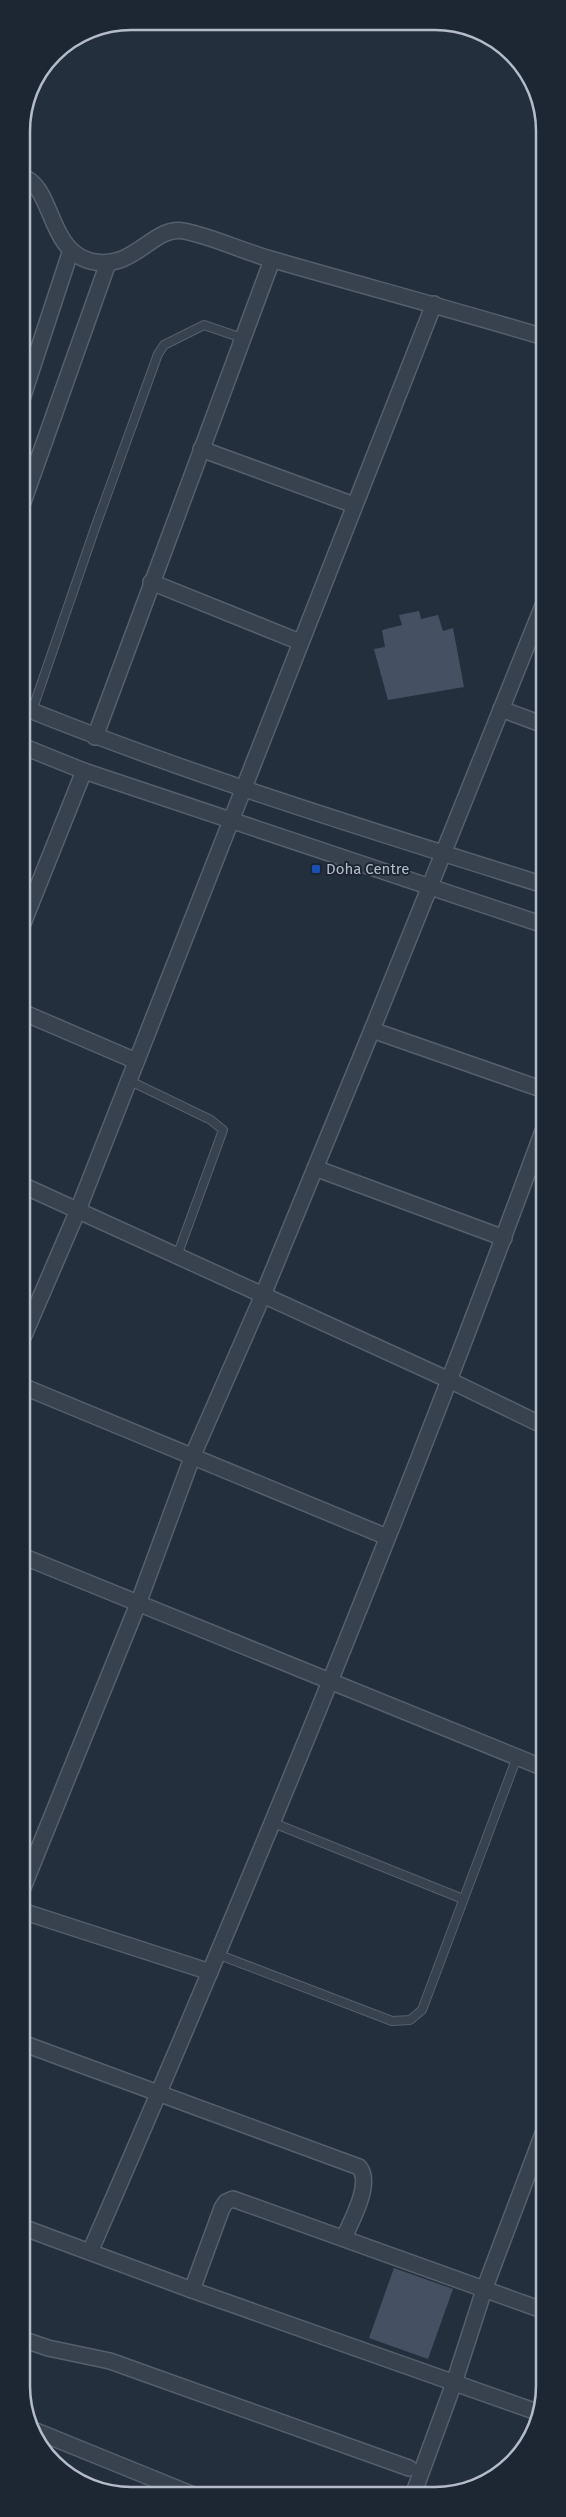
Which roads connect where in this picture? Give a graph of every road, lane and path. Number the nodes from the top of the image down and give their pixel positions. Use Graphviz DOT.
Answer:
graph roads {
  1 [pos="30,181"];
  2 [pos="71,250"];
  3 [pos="272,260"];
  4 [pos="108,263"];
  5 [pos="434,304"];
  6 [pos="536,335"];
  7 [pos="242,338"];
  8 [pos="30,375"];
  9 [pos="201,450"];
  10 [pos="30,482"];
  11 [pos="354,505"];
  12 [pos="151,582"];
  13 [pos="536,623"];
  14 [pos="300,642"];
  15 [pos="30,701"];
  16 [pos="501,709"];
  17 [pos="30,710"];
  18 [pos="536,721"];
  19 [pos="95,737"];
  20 [pos="30,749"];
  21 [pos="84,771"];
  22 [pos="242,789"];
  23 [pos="230,821"];
  24 [pos="443,853"];
  25 [pos="536,882"];
  26 [pos="430,887"];
  27 [pos="30,906"];
  28 [pos="536,922"];
  29 [pos="30,1015"];
  30 [pos="372,1030"];
  31 [pos="136,1061"];
  32 [pos="128,1080"];
  33 [pos="536,1087"];
  34 [pos="536,1150"];
  35 [pos="315,1168"];
  36 [pos="30,1189"];
  37 [pos="78,1210"];
  38 [pos="504,1238"];
  39 [pos="177,1256"];
  40 [pos="263,1295"];
  41 [pos="30,1321"];
  42 [pos="450,1380"];
  43 [pos="30,1389"];
  44 [pos="536,1422"];
  45 [pos="193,1455"];
  46 [pos="387,1537"];
  47 [pos="30,1559"];
  48 [pos="138,1604"];
  49 [pos="328,1681"];
  50 [pos="517,1757"];
  51 [pos="536,1765"];
  52 [pos="271,1822"];
  53 [pos="30,1870"];
  54 [pos="463,1899"];
  55 [pos="30,1914"];
  56 [pos="217,1954"];
  57 [pos="210,1972"];
  58 [pos="30,2046"];
  59 [pos="159,2094"];
  60 [pos="536,2152"];
  61 [pos="30,2230"];
  62 [pos="344,2238"];
  63 [pos="90,2252"];
  64 [pos="192,2290"];
  65 [pos="484,2290"];
  66 [pos="536,2308"];
  67 [pos="30,2342"];
  68 [pos="454,2383"];
  69 [pos="533,2411"];
  70 [pos="41,2433"];
  71 [pos="409,2468"];
  72 [pos="174,2487"];
  73 [pos="416,2487"];
  1 -- 2 [label="street"];
  2 -- 4 [label="street"];
  2 -- 8 [label="street"];
  3 -- 4 [label="street"];
  3 -- 5 [label="street"];
  3 -- 7 [label="street"];
  4 -- 10 [label="street"];
  5 -- 6 [label="street"];
  5 -- 11 [label="street"];
  7 -- 9 [label="street"];
  7 -- 15 [label="lane"];
  9 -- 11 [label="street"];
  9 -- 12 [label="street"];
  11 -- 14 [label="street"];
  12 -- 14 [label="street"];
  12 -- 19 [label="street"];
  13 -- 16 [label="street"];
  14 -- 22 [label="street"];
  16 -- 18 [label="street"];
  16 -- 24 [label="street"];
  17 -- 19 [label="street"];
  19 -- 22 [label="street"];
  20 -- 21 [label="street"];
  21 -- 23 [label="street"];
  21 -- 27 [label="street"];
  22 -- 23 [label="street"];
  22 -- 24 [label="street"];
  23 -- 26 [label="street"];
  23 -- 31 [label="street"];
  24 -- 25 [label="street"];
  24 -- 26 [label="street"];
  26 -- 28 [label="street"];
  26 -- 30 [label="street"];
  29 -- 31 [label="street"];
  30 -- 33 [label="street"];
  30 -- 35 [label="street"];
  31 -- 32 [label="street"];
  32 -- 37 [label="street"];
  32 -- 39 [label="lane"];
  34 -- 38 [label="street"];
  35 -- 38 [label="street"];
  35 -- 40 [label="street"];
  36 -- 37 [label="street"];
  37 -- 39 [label="street"];
  37 -- 41 [label="street"];
  38 -- 42 [label="street"];
  39 -- 40 [label="street"];
  40 -- 42 [label="street"];
  40 -- 45 [label="street"];
  42 -- 44 [label="street"];
  42 -- 46 [label="street"];
  43 -- 45 [label="street"];
  45 -- 46 [label="street"];
  45 -- 48 [label="street"];
  46 -- 49 [label="street"];
  47 -- 48 [label="street"];
  48 -- 49 [label="street"];
  48 -- 53 [label="street"];
  49 -- 50 [label="street"];
  49 -- 52 [label="street"];
  50 -- 51 [label="street"];
  50 -- 54 [label="lane"];
  52 -- 54 [label="lane"];
  52 -- 56 [label="street"];
  54 -- 56 [label="lane"];
  55 -- 57 [label="street"];
  56 -- 57 [label="street"];
  57 -- 59 [label="street"];
  58 -- 59 [label="street"];
  59 -- 62 [label="street"];
  59 -- 63 [label="street"];
  60 -- 65 [label="street"];
  61 -- 63 [label="street"];
  62 -- 64 [label="street"];
  62 -- 65 [label="street"];
  63 -- 64 [label="street"];
  64 -- 68 [label="street"];
  65 -- 66 [label="street"];
  65 -- 68 [label="street"];
  67 -- 71 [label="street"];
  68 -- 69 [label="street"];
  68 -- 73 [label="street"];
  70 -- 72 [label="street"];
}
